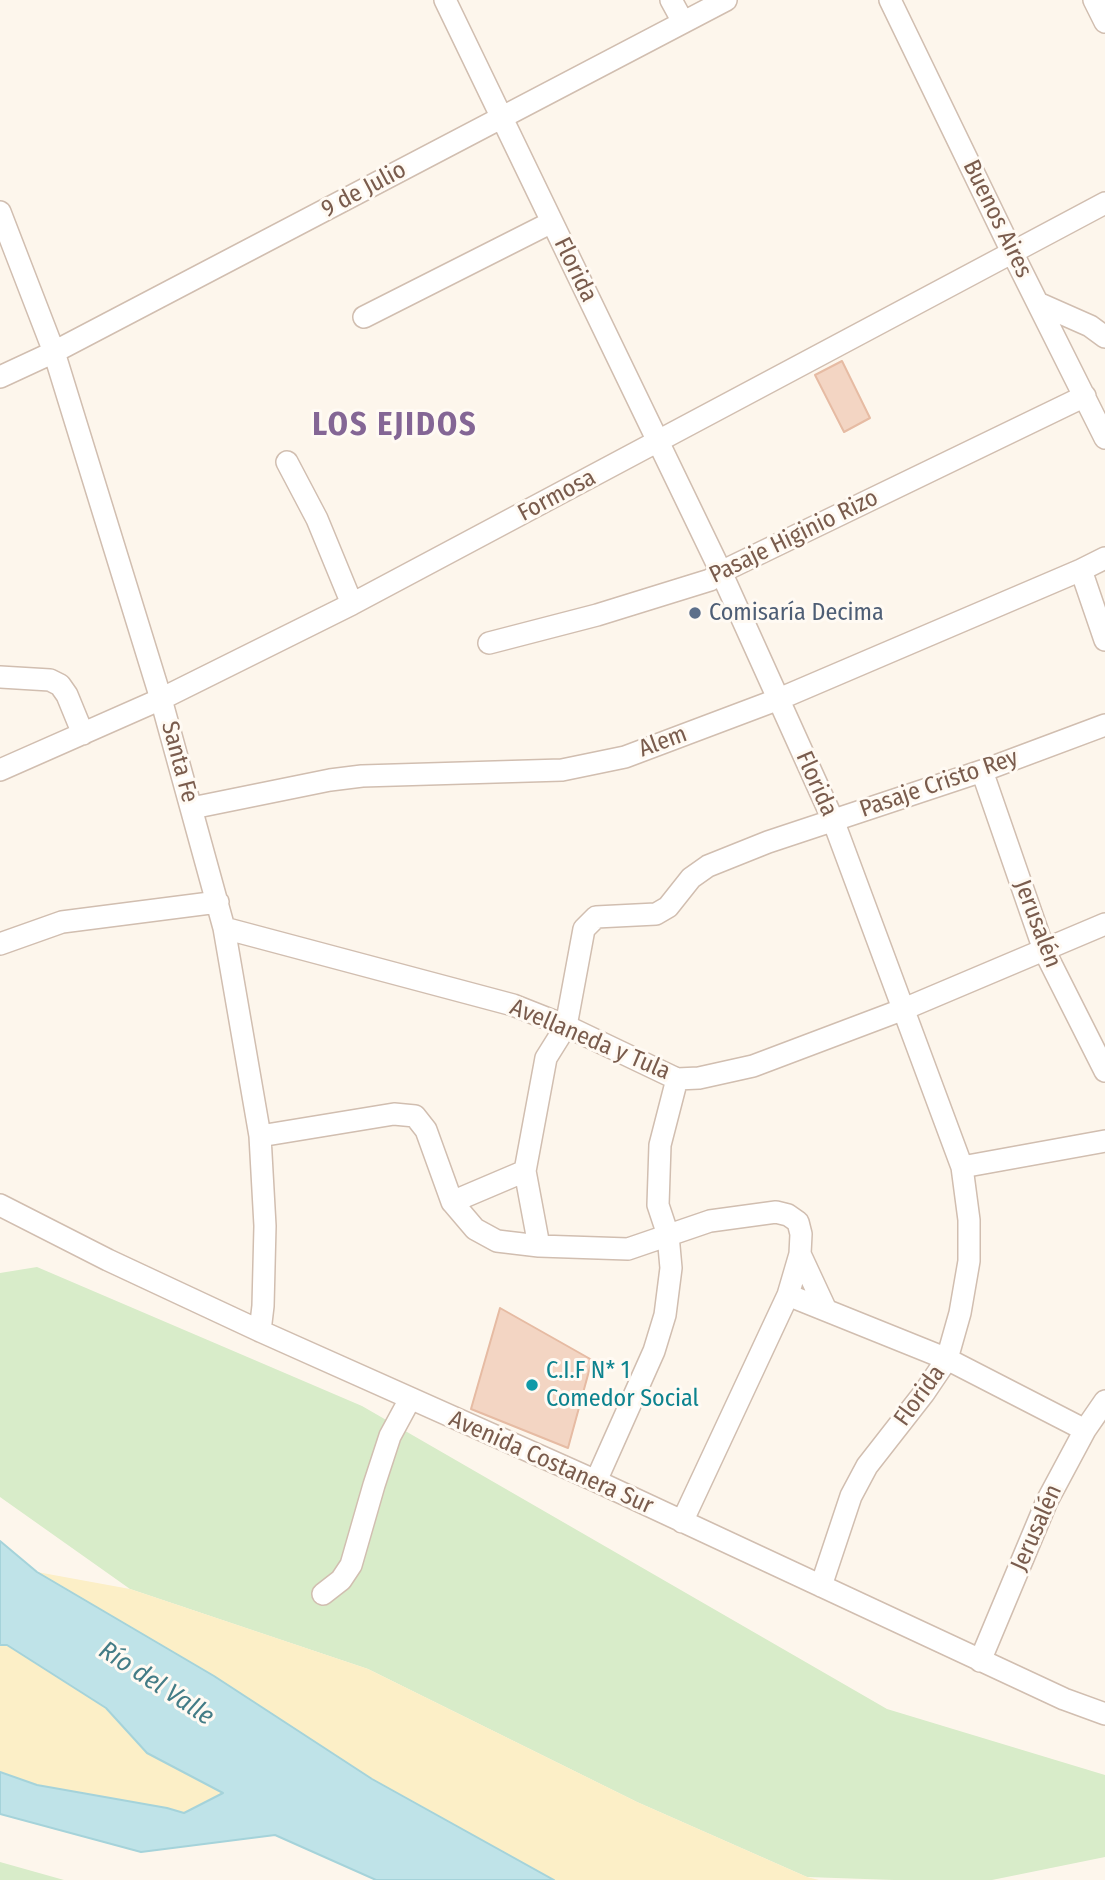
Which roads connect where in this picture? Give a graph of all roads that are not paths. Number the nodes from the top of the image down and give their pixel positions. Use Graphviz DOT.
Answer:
graph roads {
  1 [pos="445,0"];
  2 [pos="671,0"];
  3 [pos="726,0"];
  4 [pos="890,0"];
  5 [pos="1094,0"];
  6 [pos="683,22"];
  7 [pos="1105,22"];
  8 [pos="502,118"];
  9 [pos="1105,203"];
  10 [pos="0,212"];
  11 [pos="552,222"];
  12 [pos="1012,252"];
  13 [pos="1038,303"];
  14 [pos="364,317"];
  15 [pos="1105,337"];
  16 [pos="54,352"];
  17 [pos="0,377"];
  18 [pos="1084,396"];
  19 [pos="1105,438"];
  20 [pos="659,441"];
  21 [pos="287,462"];
  22 [pos="1105,558"];
  23 [pos="1081,570"];
  24 [pos="721,572"];
  25 [pos="352,604"];
  26 [pos="1105,640"];
  27 [pos="489,643"];
  28 [pos="0,677"];
  29 [pos="161,699"];
  30 [pos="779,699"];
  31 [pos="1105,725"];
  32 [pos="83,734"];
  33 [pos="0,770"];
  34 [pos="982,771"];
  35 [pos="191,808"];
  36 [pos="833,820"];
  37 [pos="218,902"];
  38 [pos="1105,923"];
  39 [pos="224,928"];
  40 [pos="0,944"];
  41 [pos="1044,950"];
  42 [pos="904,1009"];
  43 [pos="566,1026"];
  44 [pos="1105,1071"];
  45 [pos="677,1079"];
  46 [pos="260,1136"];
  47 [pos="1105,1141"];
  48 [pos="962,1167"];
  49 [pos="525,1171"];
  50 [pos="452,1202"];
  51 [pos="0,1205"];
  52 [pos="668,1235"];
  53 [pos="539,1246"];
  54 [pos="800,1254"];
  55 [pos="788,1295"];
  56 [pos="826,1310"];
  57 [pos="260,1331"];
  58 [pos="947,1359"];
  59 [pos="410,1399"];
  60 [pos="1105,1401"];
  61 [pos="1085,1430"];
  62 [pos="596,1482"];
  63 [pos="682,1522"];
  64 [pos="821,1586"];
  65 [pos="323,1594"];
  66 [pos="980,1661"];
  67 [pos="1105,1714"];
  1 -- 8 [label="street, Florida"];
  2 -- 6 [label="street"];
  3 -- 6 [label="street, 9 de Julio"];
  4 -- 12 [label="street, Buenos Aires"];
  5 -- 7 [label="street"];
  6 -- 8 [label="street, 9 de Julio"];
  8 -- 11 [label="street, Florida"];
  8 -- 16 [label="street, 9 de Julio"];
  9 -- 12 [label="street, Formosa"];
  10 -- 16 [label="street, Santa Fe"];
  11 -- 14 [label="street"];
  11 -- 20 [label="street, Florida"];
  12 -- 13 [label="street, Buenos Aires"];
  12 -- 20 [label="street, Formosa"];
  13 -- 15 [label="street"];
  13 -- 18 [label="street, Buenos Aires"];
  16 -- 17 [label="street, 9 de Julio"];
  16 -- 29 [label="street, Santa Fe"];
  18 -- 19 [label="street, Buenos Aires"];
  18 -- 24 [label="street, Pasaje Higinio Rizo"];
  20 -- 24 [label="street, Florida"];
  20 -- 25 [label="street, Formosa"];
  21 -- 25 [label="street"];
  22 -- 23 [label="street, Alem"];
  23 -- 26 [label="street"];
  23 -- 30 [label="street, Alem"];
  24 -- 27 [label="street, Pasaje Higinio Rizo"];
  24 -- 30 [label="street, Florida"];
  25 -- 29 [label="street, Formosa"];
  28 -- 32 [label="street"];
  29 -- 32 [label="street, Formosa"];
  29 -- 35 [label="street, Santa Fe"];
  30 -- 35 [label="street, Alem"];
  30 -- 36 [label="street, Florida"];
  31 -- 34 [label="street, Pasaje Cristo Rey"];
  32 -- 33 [label="street, Formosa"];
  34 -- 36 [label="street, Pasaje Cristo Rey"];
  34 -- 41 [label="street, Jerusalén"];
  35 -- 37 [label="street, Santa Fe"];
  36 -- 42 [label="street, Florida"];
  36 -- 43 [label="street, Pasaje Cristo Rey"];
  37 -- 39 [label="street, Santa Fe"];
  37 -- 40 [label="street"];
  38 -- 41 [label="street, Avellaneda y Tula"];
  39 -- 43 [label="street, Avellaneda y Tula"];
  39 -- 46 [label="street, Santa Fe"];
  41 -- 42 [label="street, Avellaneda y Tula"];
  41 -- 44 [label="street, Jerusalén"];
  42 -- 45 [label="street, Avellaneda y Tula"];
  42 -- 48 [label="street, Florida"];
  43 -- 45 [label="street, Avellaneda y Tula"];
  43 -- 49 [label="street, Pasaje Cristo Rey"];
  45 -- 52 [label="street"];
  46 -- 50 [label="street"];
  46 -- 57 [label="street, Santa Fe"];
  47 -- 48 [label="street"];
  48 -- 58 [label="street, Florida"];
  49 -- 50 [label="street"];
  49 -- 53 [label="street, Pasaje Cristo Rey"];
  50 -- 53 [label="street"];
  51 -- 57 [label="street, Avenida Costanera Sur"];
  52 -- 53 [label="street"];
  52 -- 54 [label="street"];
  52 -- 62 [label="street"];
  54 -- 55 [label="street"];
  54 -- 56 [label="street"];
  55 -- 56 [label="street"];
  55 -- 63 [label="street"];
  56 -- 58 [label="street"];
  57 -- 59 [label="street, Avenida Costanera Sur"];
  58 -- 61 [label="street"];
  58 -- 64 [label="street, Florida"];
  59 -- 62 [label="street, Avenida Costanera Sur"];
  59 -- 65 [label="street"];
  60 -- 61 [label="street, Jerusalén"];
  61 -- 66 [label="street, Jerusalén"];
  62 -- 63 [label="street, Avenida Costanera Sur"];
  63 -- 64 [label="street, Avenida Costanera Sur"];
  64 -- 66 [label="street, Avenida Costanera Sur"];
  66 -- 67 [label="street, Avenida Costanera Sur"];
}
